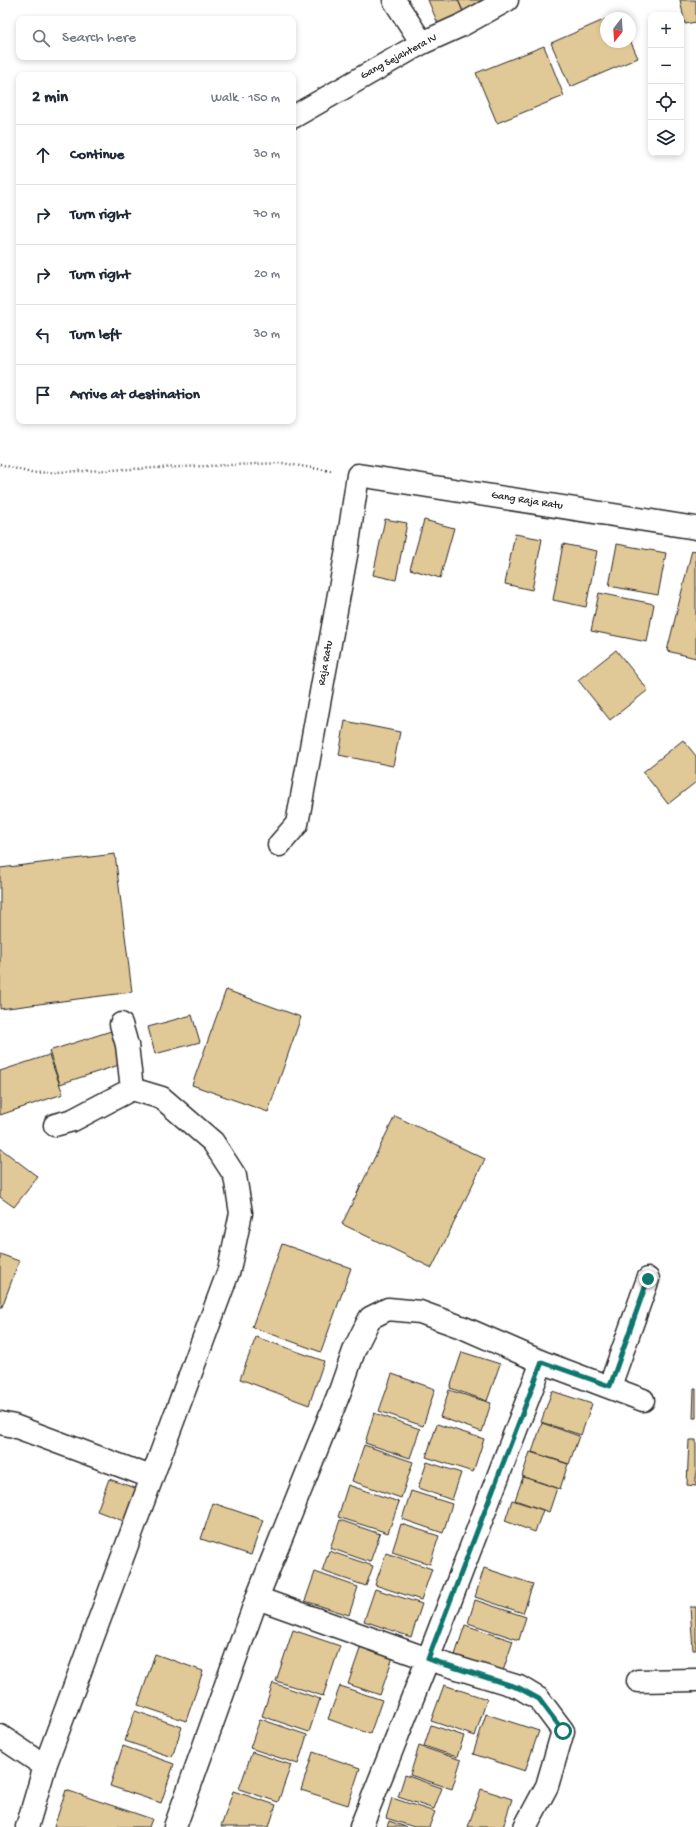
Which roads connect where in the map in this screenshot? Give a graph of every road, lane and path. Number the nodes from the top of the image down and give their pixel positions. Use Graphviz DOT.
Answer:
graph roads {
  1 [pos="394,0"];
  2 [pos="507,0"];
  3 [pos="422,43"];
  4 [pos="296,115"];
  5 [pos="0,464"];
  6 [pos="358,475"];
  7 [pos="696,528"];
  8 [pos="279,845"];
  9 [pos="121,1024"];
  10 [pos="132,1088"];
  11 [pos="55,1126"];
  12 [pos="648,1279"];
  13 [pos="542,1362"];
  14 [pos="610,1386"];
  15 [pos="643,1400"];
  16 [pos="0,1423"];
  17 [pos="151,1477"];
  18 [pos="257,1598"];
  19 [pos="428,1659"];
  20 [pos="696,1680"];
  21 [pos="638,1681"];
  22 [pos="0,1736"];
  23 [pos="45,1766"];
  24 [pos="27,1827"];
  25 [pos="175,1827"];
  26 [pos="361,1827"];
  27 [pos="525,1827"];
  1 -- 3 [label="street"];
  2 -- 3 [label="street, Gang Sejahtera IV"];
  3 -- 4 [label="street, Gang Sejahtera IV"];
  5 -- 6 [label="path"];
  6 -- 7 [label="street, Gang Raja Ratu"];
  6 -- 8 [label="street, Raja Ratu"];
  9 -- 10 [label="street"];
  10 -- 11 [label="street"];
  10 -- 17 [label="street"];
  12 -- 14 [label="street"];
  13 -- 14 [label="street"];
  13 -- 18 [label="street"];
  13 -- 19 [label="street"];
  14 -- 15 [label="street"];
  16 -- 17 [label="street"];
  17 -- 23 [label="street"];
  18 -- 19 [label="street"];
  18 -- 25 [label="street"];
  19 -- 26 [label="street"];
  19 -- 27 [label="street"];
  20 -- 21 [label="street"];
  22 -- 23 [label="street"];
  23 -- 24 [label="street"];
}
